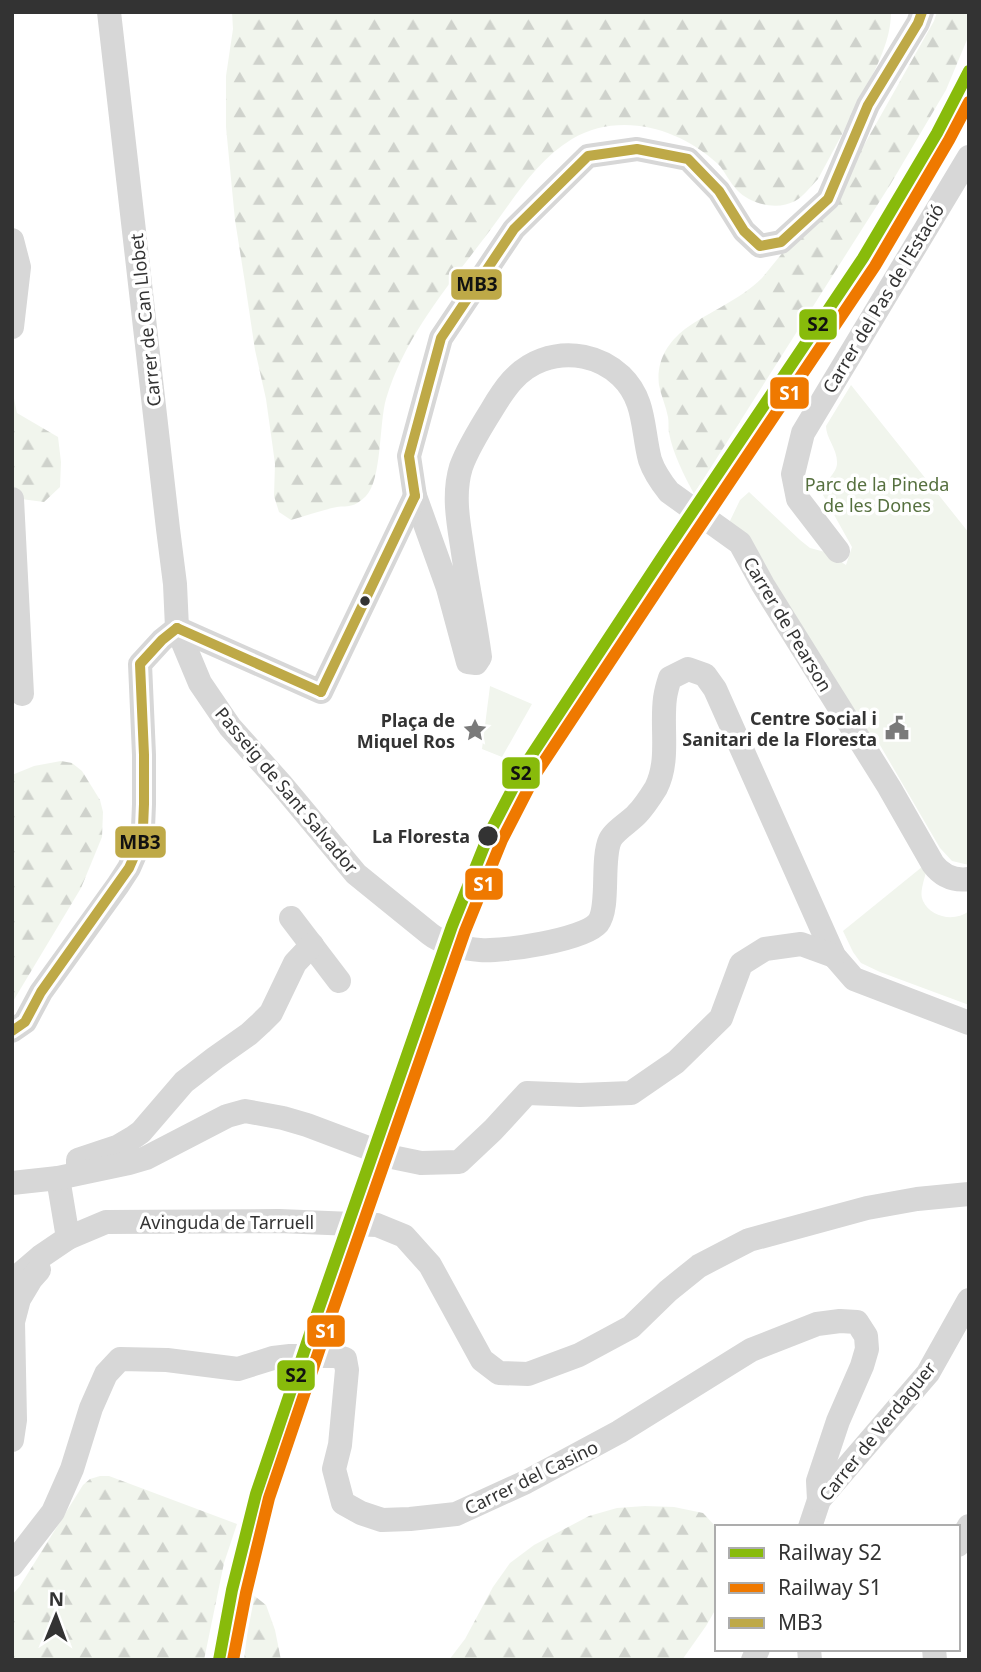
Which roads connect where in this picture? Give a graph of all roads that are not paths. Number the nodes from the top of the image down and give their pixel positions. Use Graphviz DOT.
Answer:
graph roads {
  1 [pos="109,12"];
  2 [pos="922,12"];
  3 [pos="969,157"];
  4 [pos="12,240"];
  5 [pos="12,327"];
  6 [pos="415,496"];
  7 [pos="12,499"];
  8 [pos="838,551"];
  9 [pos="177,628"];
  10 [pos="22,694"];
  11 [pos="969,879"];
  12 [pos="291,918"];
  13 [pos="312,945"];
  14 [pos="834,956"];
  15 [pos="339,981"];
  16 [pos="969,1023"];
  17 [pos="12,1031"];
  18 [pos="68,1175"];
  19 [pos="12,1183"];
  20 [pos="969,1194"];
  21 [pos="68,1238"];
  22 [pos="12,1281"];
  23 [pos="969,1300"];
  24 [pos="12,1440"];
  25 [pos="819,1490"];
  26 [pos="793,1525"];
  27 [pos="810,1525"];
  28 [pos="969,1526"];
  29 [pos="960,1542"];
  30 [pos="12,1565"];
  1 -- 9 [label="street, Carrer de Can Llobet"];
  2 -- 6 [label="street"];
  3 -- 8 [label="street, Carrer del Pas de l'Estació"];
  4 -- 5 [label="street"];
  6 -- 9 [label="street"];
  6 -- 11 [label="street, Carrer de Pearson"];
  7 -- 10 [label="street"];
  9 -- 14 [label="street, Passeig de Sant Salvador"];
  9 -- 17 [label="street"];
  12 -- 13 [label="street"];
  13 -- 15 [label="street"];
  13 -- 18 [label="street"];
  14 -- 16 [label="street"];
  14 -- 18 [label="street"];
  18 -- 19 [label="street"];
  18 -- 21 [label="street"];
  20 -- 21 [label="street, Avinguda de Tarruell"];
  21 -- 22 [label="street, Avinguda de Tarruell"];
  21 -- 24 [label="street"];
  23 -- 25 [label="street, Carrer de Verdaguer"];
  25 -- 26 [label="street"];
  25 -- 27 [label="street, Carrer de Verdaguer"];
  25 -- 30 [label="street, Carrer del Casino"];
  28 -- 29 [label="street"];
}
